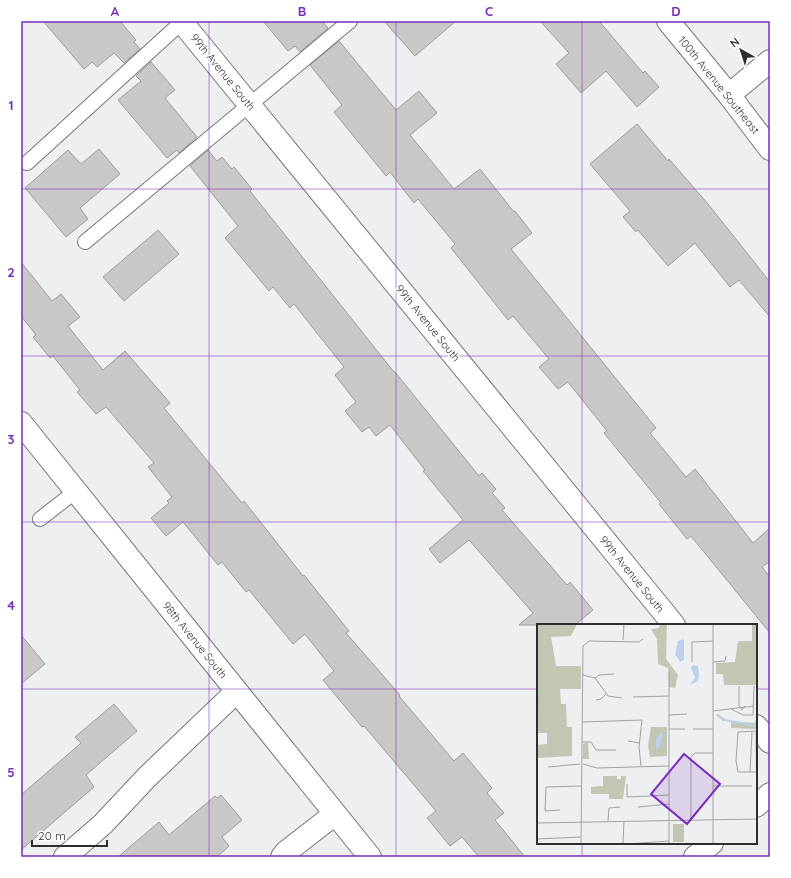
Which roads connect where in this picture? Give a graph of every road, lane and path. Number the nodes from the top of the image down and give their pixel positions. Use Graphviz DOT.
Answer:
graph roads {
  1 [pos="182,21"];
  2 [pos="350,21"];
  3 [pos="668,21"];
  4 [pos="770,61"];
  5 [pos="729,95"];
  6 [pos="250,105"];
  7 [pos="770,149"];
  8 [pos="27,163"];
  9 [pos="85,242"];
  10 [pos="21,423"];
  11 [pos="76,491"];
  12 [pos="40,519"];
  13 [pos="673,624"];
  14 [pos="236,692"];
  15 [pos="757,727"];
  16 [pos="770,742"];
  17 [pos="770,794"];
  18 [pos="757,805"];
  19 [pos="334,814"];
  20 [pos="711,844"];
  21 [pos="65,857"];
  22 [pos="282,857"];
  23 [pos="370,857"];
  24 [pos="695,857"];
  1 -- 6 [label="street, 99th Avenue South"];
  1 -- 8 [label="lane"];
  2 -- 6 [label="lane"];
  3 -- 5 [label="street, 100th Avenue Southeast"];
  4 -- 5 [label="street"];
  5 -- 7 [label="street, 100th Avenue Southeast"];
  6 -- 9 [label="lane"];
  6 -- 13 [label="street, 99th Avenue South"];
  10 -- 11 [label="street, 98th Avenue South"];
  11 -- 12 [label="lane"];
  11 -- 14 [label="street, 98th Avenue South"];
  14 -- 19 [label="street, 98th Avenue South"];
  14 -- 21 [label="street"];
  15 -- 16 [label="street"];
  17 -- 18 [label="street"];
  19 -- 22 [label="street"];
  19 -- 23 [label="street, 98th Avenue South"];
  20 -- 24 [label="street"];
}
